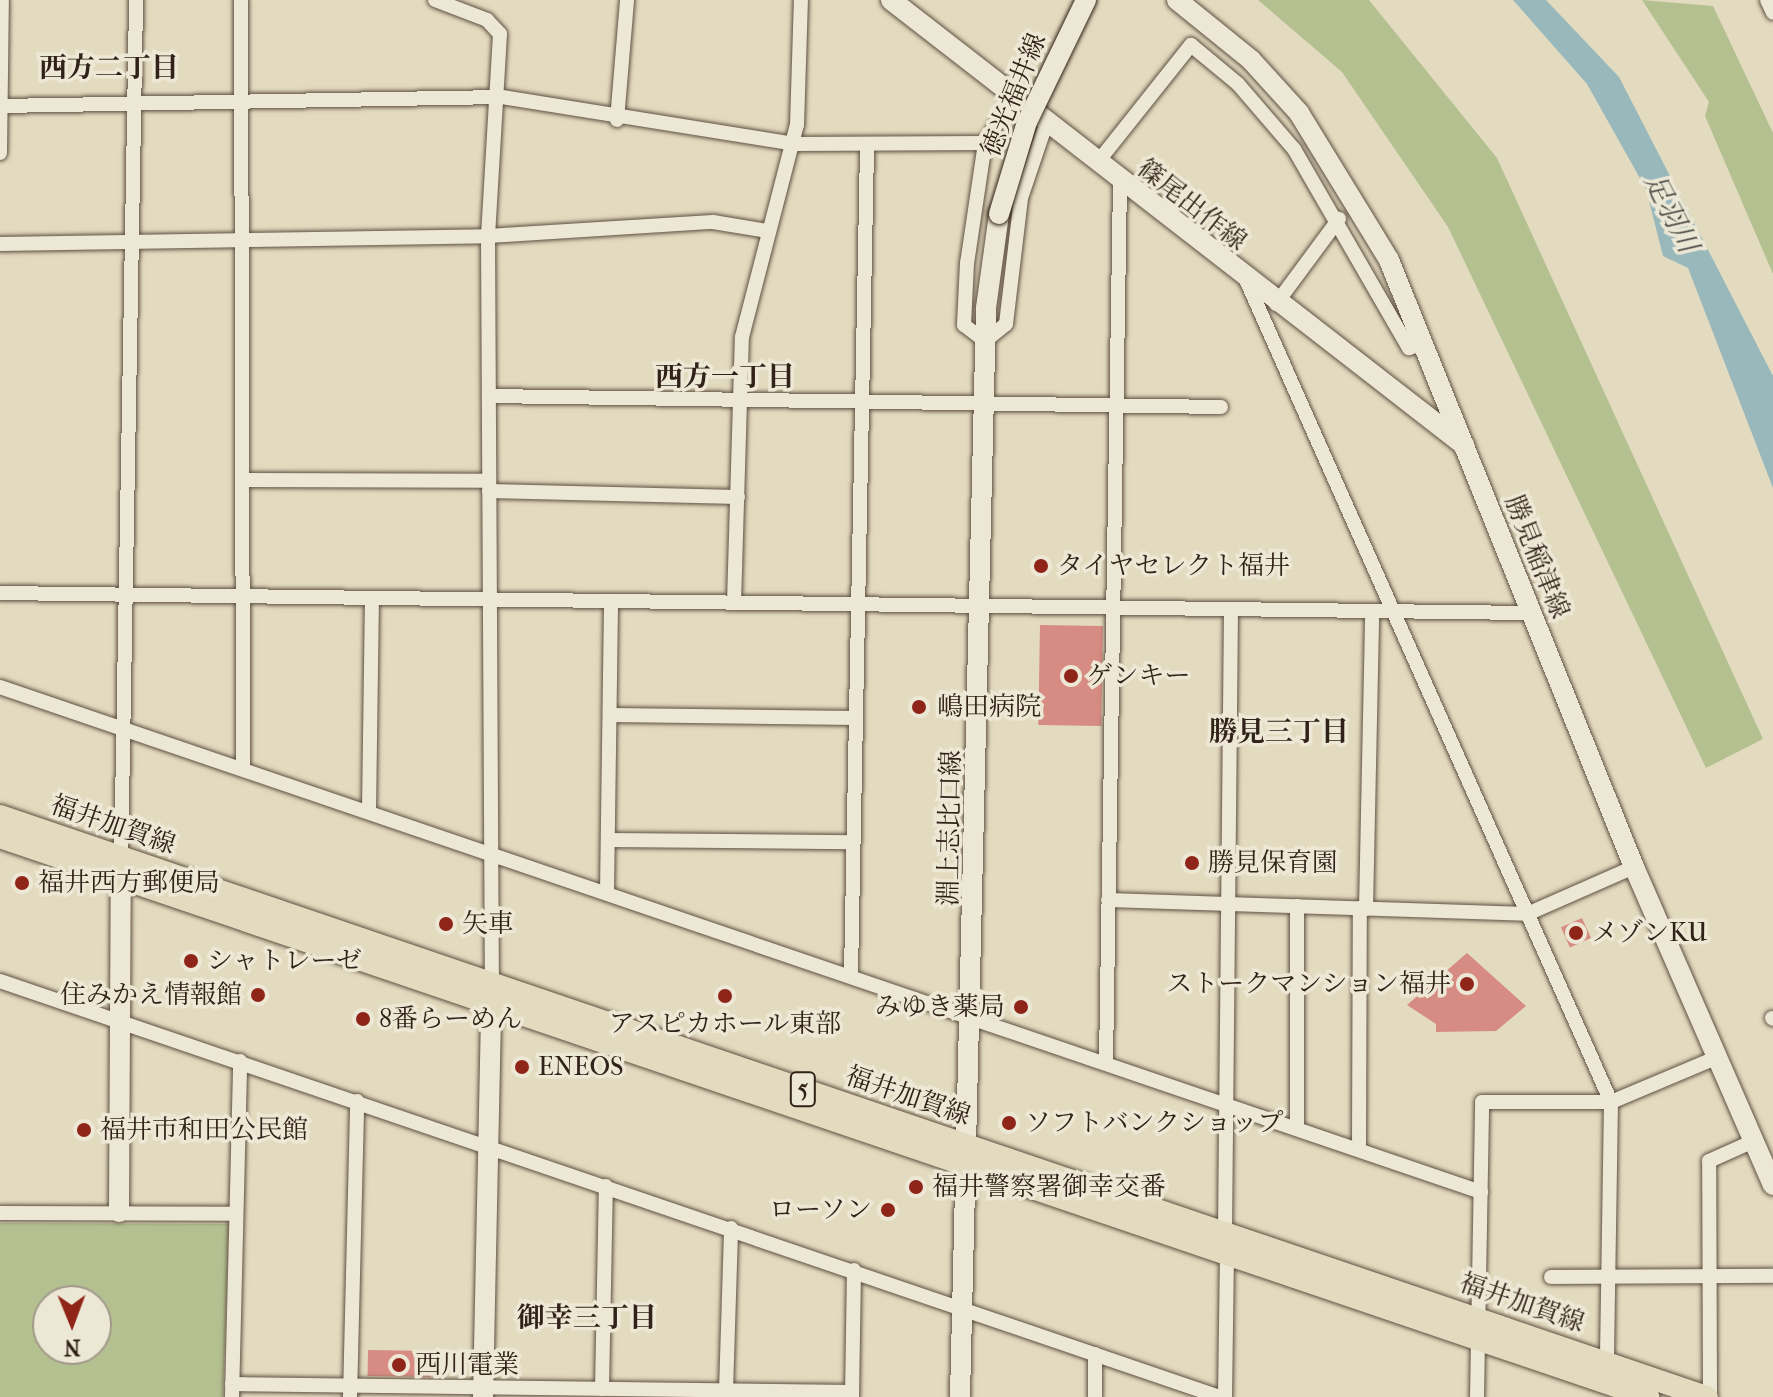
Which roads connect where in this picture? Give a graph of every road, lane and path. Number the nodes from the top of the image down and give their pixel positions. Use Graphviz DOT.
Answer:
graph roads {
  1 [pos="2,0"];
  2 [pos="136,0"];
  3 [pos="241,0"];
  4 [pos="435,0"];
  5 [pos="627,0"];
  6 [pos="801,0"];
  7 [pos="891,0"];
  8 [pos="1086,0"];
  9 [pos="1177,0"];
  10 [pos="1767,0"];
  11 [pos="1773,13"];
  12 [pos="1015,95"];
  13 [pos="502,97"];
  14 [pos="243,102"];
  15 [pos="134,103"];
  16 [pos="0,106"];
  17 [pos="617,120"];
  18 [pos="1047,121"];
  19 [pos="985,143"];
  20 [pos="794,144"];
  21 [pos="867,146"];
  22 [pos="0,153"];
  23 [pos="1097,163"];
  24 [pos="1120,181"];
  25 [pos="999,214"];
  26 [pos="1339,219"];
  27 [pos="768,231"];
  28 [pos="488,236"];
  29 [pos="243,240"];
  30 [pos="132,241"];
  31 [pos="0,244"];
  32 [pos="1247,282"];
  33 [pos="1276,304"];
  34 [pos="985,341"];
  35 [pos="1423,344"];
  36 [pos="489,396"];
  37 [pos="741,400"];
  38 [pos="862,402"];
  39 [pos="983,404"];
  40 [pos="1113,406"];
  41 [pos="1221,407"];
  42 [pos="1464,445"];
  43 [pos="243,480"];
  44 [pos="489,486"];
  45 [pos="738,497"];
  46 [pos="0,593"];
  47 [pos="126,595"];
  48 [pos="244,597"];
  49 [pos="372,598"];
  50 [pos="490,599"];
  51 [pos="611,601"];
  52 [pos="734,603"];
  53 [pos="858,604"];
  54 [pos="980,606"];
  55 [pos="1112,608"];
  56 [pos="1231,609"];
  57 [pos="1372,611"];
  58 [pos="1390,611"];
  59 [pos="1531,613"];
  60 [pos="0,687"];
  61 [pos="610,715"];
  62 [pos="856,718"];
  63 [pos="124,730"];
  64 [pos="243,769"];
  65 [pos="369,811"];
  66 [pos="0,816"];
  67 [pos="0,837"];
  68 [pos="608,840"];
  69 [pos="853,842"];
  70 [pos="491,854"];
  71 [pos="1634,867"];
  72 [pos="121,868"];
  73 [pos="607,892"];
  74 [pos="1108,900"];
  75 [pos="1233,904"];
  76 [pos="1297,906"];
  77 [pos="1363,908"];
  78 [pos="1527,914"];
  79 [pos="851,974"];
  80 [pos="0,981"];
  81 [pos="492,993"];
  82 [pos="972,1018"];
  83 [pos="123,1022"];
  84 [pos="1718,1057"];
  85 [pos="240,1061"];
  86 [pos="1106,1063"];
  87 [pos="357,1101"];
  88 [pos="1611,1102"];
  89 [pos="1230,1105"];
  90 [pos="1297,1128"];
  91 [pos="1754,1141"];
  92 [pos="488,1146"];
  93 [pos="1359,1149"];
  94 [pos="970,1156"];
  95 [pos="1773,1185"];
  96 [pos="606,1186"];
  97 [pos="1481,1192"];
  98 [pos="119,1212"];
  99 [pos="0,1213"];
  100 [pos="236,1214"];
  101 [pos="731,1228"];
  102 [pos="1226,1244"];
  103 [pos="854,1270"];
  104 [pos="1773,1276"];
  105 [pos="1551,1277"];
  106 [pos="1609,1278"];
  107 [pos="1709,1279"];
  108 [pos="962,1307"];
  109 [pos="1479,1327"];
  110 [pos="1095,1354"];
  111 [pos="1605,1381"];
  112 [pos="602,1389"];
  113 [pos="232,1390"];
  114 [pos="350,1391"];
  115 [pos="726,1391"];
  116 [pos="483,1392"];
  117 [pos="852,1395"];
  118 [pos="960,1397"];
  119 [pos="1095,1397"];
  120 [pos="1222,1397"];
  121 [pos="1477,1397"];
  122 [pos="1648,1397"];
  123 [pos="1709,1397"];
  1 -- 16 [label="street"];
  2 -- 15 [label="street"];
  3 -- 14 [label="street"];
  4 -- 13 [label="street"];
  5 -- 17 [label="street"];
  6 -- 20 [label="street"];
  7 -- 12 [label="main road, 篠尾出作線"];
  8 -- 25 [label="main road, 徳光福井線, bridge"];
  9 -- 35 [label="main road, 勝見稲津線"];
  10 -- 11 [label="street"];
  12 -- 18 [label="main road, 篠尾出作線"];
  12 -- 19 [label="street"];
  13 -- 14 [label="street"];
  13 -- 17 [label="street"];
  13 -- 28 [label="street"];
  14 -- 15 [label="street"];
  14 -- 29 [label="street"];
  15 -- 16 [label="street"];
  15 -- 30 [label="street"];
  16 -- 22 [label="street"];
  17 -- 20 [label="street"];
  18 -- 23 [label="main road, 篠尾出作線"];
  18 -- 34 [label="street"];
  19 -- 21 [label="street"];
  19 -- 34 [label="street"];
  20 -- 21 [label="street"];
  20 -- 27 [label="street"];
  21 -- 38 [label="street"];
  23 -- 24 [label="main road, 篠尾出作線"];
  23 -- 26 [label="street"];
  24 -- 32 [label="main road, 篠尾出作線"];
  24 -- 40 [label="street"];
  25 -- 34 [label="main road, 淵上志比口線"];
  26 -- 33 [label="street"];
  26 -- 35 [label="street"];
  27 -- 28 [label="street"];
  27 -- 37 [label="street"];
  28 -- 29 [label="street"];
  28 -- 36 [label="street"];
  29 -- 30 [label="street"];
  29 -- 43 [label="street"];
  30 -- 31 [label="street"];
  30 -- 47 [label="street"];
  32 -- 33 [label="main road, 篠尾出作線"];
  32 -- 58 [label="street"];
  33 -- 42 [label="main road, 篠尾出作線"];
  34 -- 39 [label="main road, 淵上志比口線"];
  35 -- 42 [label="main road, 勝見稲津線"];
  36 -- 37 [label="street"];
  36 -- 44 [label="street"];
  37 -- 38 [label="street"];
  37 -- 45 [label="street"];
  38 -- 39 [label="street"];
  38 -- 53 [label="street"];
  39 -- 40 [label="street"];
  39 -- 54 [label="main road, 淵上志比口線"];
  40 -- 41 [label="street"];
  40 -- 55 [label="street"];
  42 -- 59 [label="main road, 勝見稲津線"];
  43 -- 44 [label="street"];
  43 -- 48 [label="street"];
  44 -- 45 [label="street"];
  44 -- 50 [label="street"];
  45 -- 52 [label="street"];
  46 -- 47 [label="street"];
  47 -- 48 [label="street"];
  47 -- 63 [label="street"];
  48 -- 49 [label="street"];
  48 -- 64 [label="street"];
  49 -- 50 [label="street"];
  49 -- 65 [label="street"];
  50 -- 51 [label="street"];
  50 -- 70 [label="street"];
  51 -- 52 [label="street"];
  51 -- 61 [label="street"];
  52 -- 53 [label="street"];
  53 -- 54 [label="street"];
  53 -- 62 [label="street"];
  54 -- 55 [label="street"];
  54 -- 82 [label="main road, 淵上志比口線"];
  55 -- 56 [label="street"];
  55 -- 74 [label="street"];
  56 -- 57 [label="street"];
  56 -- 75 [label="street"];
  57 -- 58 [label="street"];
  57 -- 77 [label="street"];
  58 -- 59 [label="street"];
  58 -- 78 [label="street"];
  59 -- 71 [label="main road, 勝見稲津線"];
  60 -- 63 [label="street"];
  61 -- 62 [label="street"];
  61 -- 68 [label="street"];
  62 -- 69 [label="street"];
  63 -- 64 [label="street"];
  63 -- 72 [label="street"];
  64 -- 65 [label="street"];
  65 -- 70 [label="street"];
  66 -- 72 [label="main road, 福井加賀線 / 5"];
  67 -- 72 [label="main road, 福井加賀線 / 5"];
  68 -- 69 [label="street"];
  68 -- 73 [label="street"];
  69 -- 79 [label="street"];
  70 -- 73 [label="street"];
  70 -- 81 [label="street"];
  71 -- 78 [label="street"];
  71 -- 84 [label="main road, 勝見稲津線"];
  72 -- 81 [label="main road, 福井加賀線 / 5"];
  72 -- 83 [label="main road"];
  73 -- 79 [label="street"];
  74 -- 75 [label="street"];
  74 -- 86 [label="street"];
  75 -- 76 [label="street"];
  75 -- 89 [label="street"];
  76 -- 77 [label="street"];
  76 -- 90 [label="street"];
  77 -- 78 [label="street"];
  77 -- 93 [label="street"];
  78 -- 88 [label="street"];
  79 -- 82 [label="street"];
  80 -- 83 [label="street"];
  81 -- 92 [label="main road"];
  81 -- 94 [label="main road, 福井加賀線 / 5"];
  82 -- 86 [label="street"];
  82 -- 94 [label="main road, 淵上志比口線"];
  83 -- 85 [label="street"];
  83 -- 98 [label="main road"];
  84 -- 88 [label="street"];
  84 -- 91 [label="main road, 勝見稲津線"];
  85 -- 87 [label="street"];
  85 -- 100 [label="street"];
  86 -- 89 [label="street"];
  87 -- 92 [label="street"];
  87 -- 114 [label="street"];
  88 -- 97 [label="street"];
  88 -- 106 [label="street"];
  89 -- 90 [label="street"];
  89 -- 102 [label="street"];
  90 -- 93 [label="street"];
  91 -- 95 [label="main road, 勝見稲津線"];
  91 -- 107 [label="street"];
  92 -- 96 [label="street"];
  92 -- 116 [label="main road"];
  93 -- 97 [label="street"];
  94 -- 102 [label="main road, 福井加賀線 / 5"];
  94 -- 108 [label="main road, 淵上志比口線"];
  96 -- 101 [label="street"];
  96 -- 112 [label="street"];
  97 -- 109 [label="street"];
  98 -- 99 [label="street"];
  98 -- 100 [label="street"];
  100 -- 113 [label="street"];
  101 -- 103 [label="street"];
  101 -- 115 [label="street"];
  102 -- 109 [label="main road, 福井加賀線 / 5"];
  102 -- 120 [label="street"];
  103 -- 108 [label="street"];
  103 -- 117 [label="street"];
  104 -- 107 [label="street"];
  105 -- 106 [label="street"];
  106 -- 107 [label="street"];
  106 -- 111 [label="street"];
  107 -- 123 [label="street"];
  108 -- 110 [label="street"];
  108 -- 118 [label="main road, 淵上志比口線"];
  109 -- 111 [label="main road, 福井加賀線 / 5"];
  109 -- 121 [label="street"];
  110 -- 119 [label="street"];
  110 -- 120 [label="street"];
  111 -- 122 [label="main road, 福井加賀線 / 5"];
  111 -- 123 [label="main road, 福井加賀線 / 5"];
  112 -- 115 [label="street"];
  112 -- 116 [label="street"];
  113 -- 114 [label="street"];
  114 -- 116 [label="street"];
  115 -- 117 [label="street"];
}
